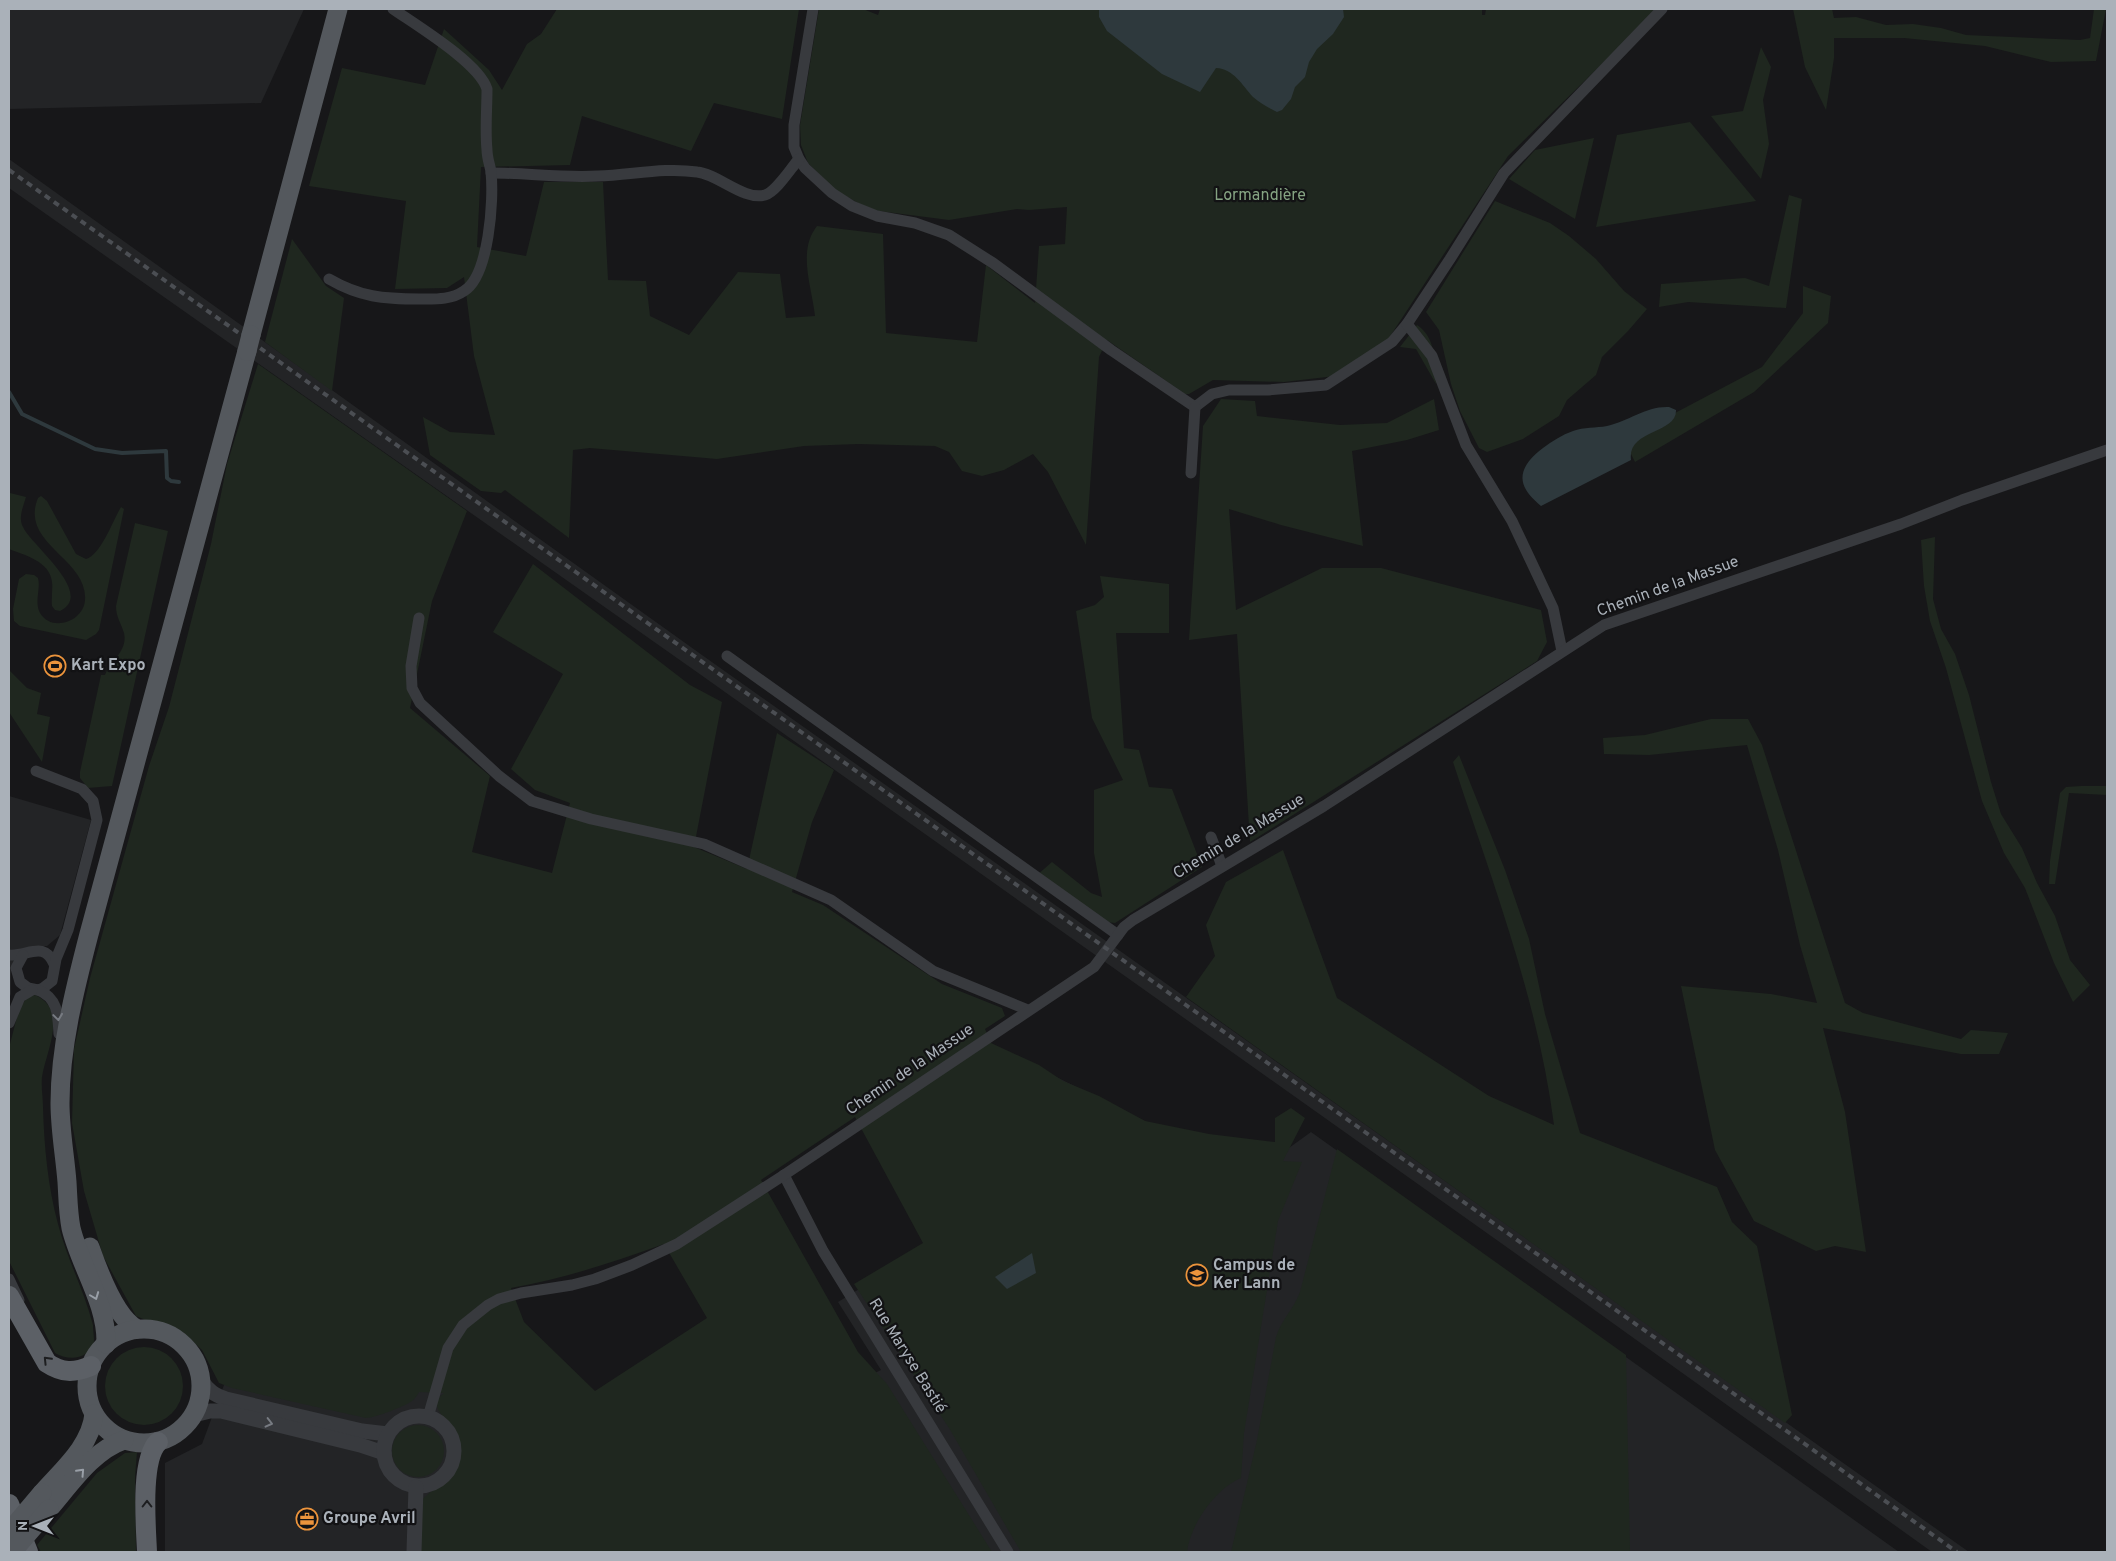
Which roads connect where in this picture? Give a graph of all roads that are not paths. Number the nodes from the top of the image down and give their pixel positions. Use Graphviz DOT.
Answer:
graph roads {
  1 [pos="338,9"];
  2 [pos="393,9"];
  3 [pos="813,9"];
  4 [pos="1662,9"];
  5 [pos="799,159"];
  6 [pos="491,173"];
  7 [pos="329,279"];
  8 [pos="1407,324"];
  9 [pos="1196,407"];
  10 [pos="2107,450"];
  11 [pos="1191,473"];
  12 [pos="419,618"];
  13 [pos="1562,651"];
  14 [pos="727,656"];
  15 [pos="36,771"];
  16 [pos="1211,837"];
  17 [pos="1222,866"];
  18 [pos="1118,935"];
  19 [pos="63,941"];
  20 [pos="43,952"];
  21 [pos="9,955"];
  22 [pos="23,955"];
  23 [pos="12,964"];
  24 [pos="54,964"];
  25 [pos="35,990"];
  26 [pos="1028,1010"];
  27 [pos="9,1023"];
  28 [pos="65,1052"];
  29 [pos="784,1174"];
  30 [pos="67,1182"];
  31 [pos="9,1279"];
  32 [pos="9,1296"];
  33 [pos="137,1329"];
  34 [pos="32,1337"];
  35 [pos="106,1344"];
  36 [pos="90,1366"];
  37 [pos="202,1382"];
  38 [pos="94,1414"];
  39 [pos="194,1415"];
  40 [pos="428,1417"];
  41 [pos="388,1434"];
  42 [pos="124,1440"];
  43 [pos="158,1442"];
  44 [pos="384,1453"];
  45 [pos="416,1487"];
  46 [pos="46,1501"];
  47 [pos="9,1504"];
  48 [pos="9,1532"];
  49 [pos="10,1552"];
  50 [pos="28,1552"];
  51 [pos="147,1552"];
  52 [pos="414,1552"];
  53 [pos="1008,1552"];
  1 -- 28 [label="main road"];
  2 -- 6 [label="street"];
  3 -- 5 [label="street"];
  4 -- 8 [label="street"];
  5 -- 6 [label="street"];
  5 -- 9 [label="street"];
  6 -- 7 [label="street"];
  8 -- 9 [label="street"];
  8 -- 13 [label="street"];
  9 -- 11 [label="street"];
  10 -- 13 [label="street, Chemin de la Massue"];
  12 -- 26 [label="street"];
  13 -- 17 [label="street, Chemin de la Massue"];
  14 -- 18 [label="street"];
  15 -- 19 [label="street"];
  16 -- 17 [label="street"];
  17 -- 18 [label="street, Chemin de la Massue"];
  18 -- 26 [label="street, Chemin de la Massue"];
  19 -- 20 [label="street"];
  19 -- 24 [label="street"];
  20 -- 22 [label="street"];
  20 -- 24 [label="street"];
  21 -- 22 [label="street"];
  22 -- 23 [label="street"];
  23 -- 25 [label="street"];
  24 -- 25 [label="street"];
  25 -- 27 [label="street"];
  25 -- 28 [label="street, one-way"];
  26 -- 29 [label="street, Chemin de la Massue"];
  28 -- 30 [label="main road"];
  29 -- 40 [label="street, Chemin de la Massue"];
  29 -- 53 [label="street, Rue Maryse Bastié"];
  30 -- 33 [label="main road"];
  30 -- 35 [label="main road, one-way"];
  31 -- 34 [label="street"];
  32 -- 34 [label="highway"];
  33 -- 35 [label="main road"];
  33 -- 37 [label="main road"];
  36 -- 34 [label="highway, one-way"];
  35 -- 36 [label="main road"];
  36 -- 38 [label="main road"];
  37 -- 39 [label="main road"];
  37 -- 41 [label="street"];
  38 -- 42 [label="main road"];
  38 -- 46 [label="main road"];
  39 -- 43 [label="main road"];
  39 -- 44 [label="street, one-way"];
  40 -- 41 [label="street"];
  40 -- 45 [label="street"];
  41 -- 44 [label="street"];
  42 -- 43 [label="main road"];
  46 -- 42 [label="main road, one-way"];
  51 -- 43 [label="highway, one-way"];
  44 -- 45 [label="street"];
  45 -- 52 [label="street"];
  46 -- 48 [label="main road, bridge"];
  46 -- 49 [label="main road, bridge"];
  47 -- 50 [label="highway"];
}
